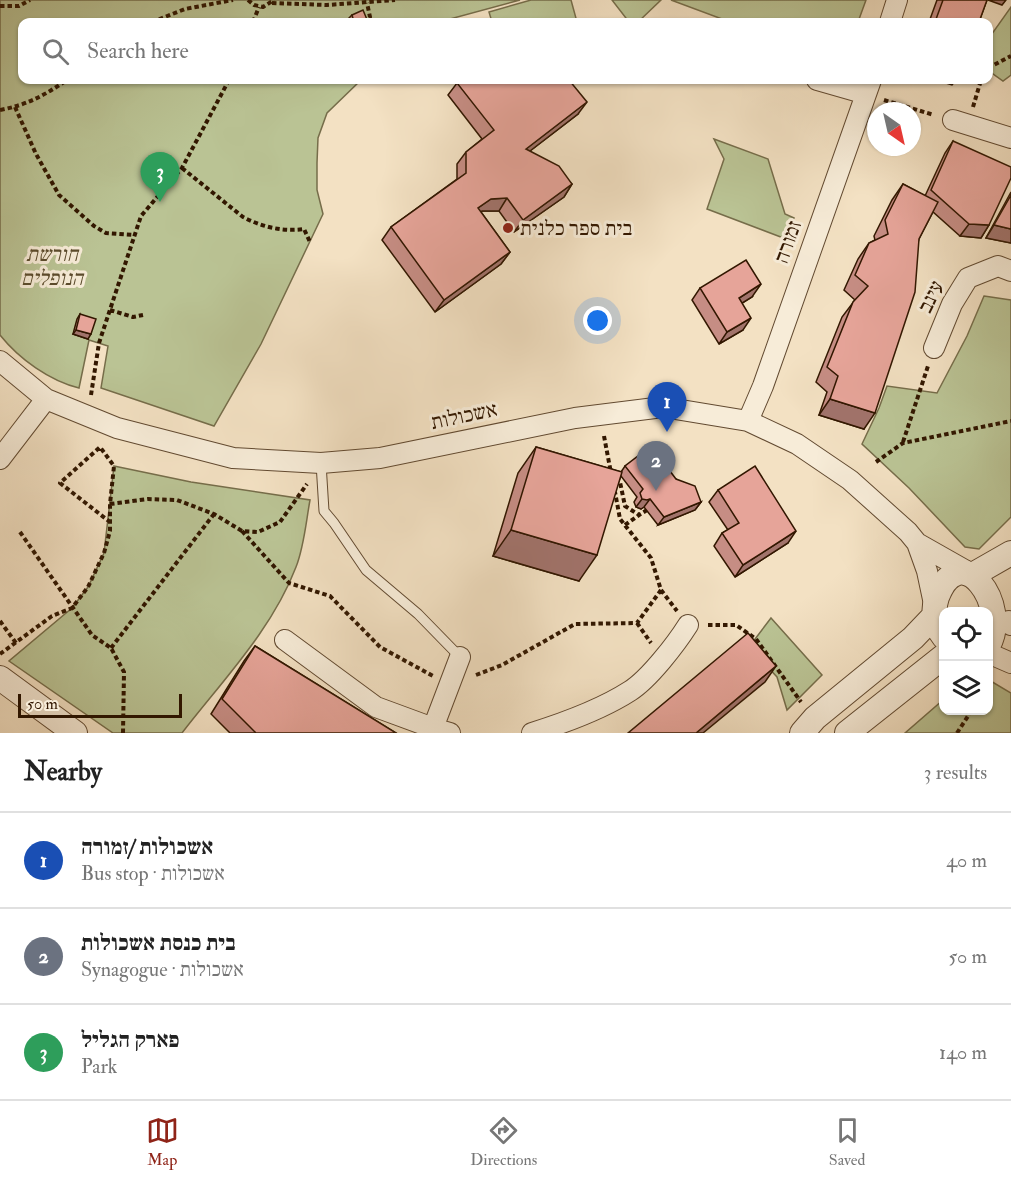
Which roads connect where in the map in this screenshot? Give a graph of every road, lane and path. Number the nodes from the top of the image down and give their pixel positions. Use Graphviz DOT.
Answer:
graph roads {
  1 [pos="30,0"];
  2 [pos="234,0"];
  3 [pos="248,0"];
  4 [pos="395,0"];
  5 [pos="897,0"];
  6 [pos="273,2"];
  7 [pos="306,2"];
  8 [pos="367,3"];
  9 [pos="0,6"];
  10 [pos="259,7"];
  11 [pos="162,18"];
  12 [pos="255,18"];
  13 [pos="367,18"];
  14 [pos="891,18"];
  15 [pos="1011,56"];
  16 [pos="993,65"];
  17 [pos="62,84"];
  18 [pos="227,84"];
  19 [pos="846,84"];
  20 [pos="979,84"];
  21 [pos="868,87"];
  22 [pos="15,107"];
  23 [pos="0,110"];
  24 [pos="961,123"];
  25 [pos="1011,138"];
  26 [pos="182,168"];
  27 [pos="134,235"];
  28 [pos="310,242"];
  29 [pos="1011,271"];
  30 [pos="110,310"];
  31 [pos="144,315"];
  32 [pos="934,348"];
  33 [pos="0,361"];
  34 [pos="91,396"];
  35 [pos="46,399"];
  36 [pos="748,421"];
  37 [pos="1011,421"];
  38 [pos="604,436"];
  39 [pos="903,443"];
  40 [pos="0,459"];
  41 [pos="876,462"];
  42 [pos="321,463"];
  43 [pos="308,483"];
  44 [pos="613,483"];
  45 [pos="110,504"];
  46 [pos="647,510"];
  47 [pos="214,514"];
  48 [pos="639,515"];
  49 [pos="110,522"];
  50 [pos="625,525"];
  51 [pos="242,531"];
  52 [pos="20,532"];
  53 [pos="917,543"];
  54 [pos="1011,553"];
  55 [pos="973,573"];
  56 [pos="72,608"];
  57 [pos="1010,612"];
  58 [pos="937,619"];
  59 [pos="0,621"];
  60 [pos="688,625"];
  61 [pos="285,640"];
  62 [pos="993,642"];
  63 [pos="16,643"];
  64 [pos="111,648"];
  65 [pos="0,654"];
  66 [pos="993,655"];
  67 [pos="460,657"];
  68 [pos="939,660"];
  69 [pos="1011,663"];
  70 [pos="0,678"];
  71 [pos="449,685"];
  72 [pos="801,703"];
  73 [pos="969,715"];
  74 [pos="441,731"];
  75 [pos="75,733"];
  76 [pos="123,733"];
  77 [pos="532,733"];
  78 [pos="802,733"];
  79 [pos="847,733"];
  80 [pos="957,733"];
  1 -- 9 [label="path"];
  2 -- 11 [label="path"];
  3 -- 10 [label="path"];
  4 -- 8 [label="path"];
  5 -- 14 [label="street"];
  6 -- 7 [label="path"];
  6 -- 10 [label="path"];
  7 -- 8 [label="path"];
  8 -- 13 [label="path"];
  10 -- 12 [label="path"];
  15 -- 16 [label="path"];
  17 -- 22 [label="path"];
  18 -- 26 [label="path"];
  19 -- 21 [label="street"];
  20 -- 24 [label="path"];
  21 -- 24 [label="path"];
  21 -- 36 [label="street, זמורה"];
  22 -- 23 [label="path"];
  22 -- 27 [label="path"];
  24 -- 25 [label="street"];
  26 -- 27 [label="path"];
  26 -- 28 [label="path"];
  27 -- 30 [label="path"];
  29 -- 32 [label="street, עינב"];
  30 -- 31 [label="path"];
  30 -- 34 [label="path"];
  32 -- 39 [label="path"];
  33 -- 35 [label="street, אשכולות"];
  35 -- 40 [label="street"];
  35 -- 42 [label="street, אשכולות"];
  36 -- 42 [label="street, אשכולות"];
  36 -- 53 [label="street, אשכולות"];
  37 -- 39 [label="path"];
  38 -- 44 [label="path"];
  39 -- 41 [label="path"];
  42 -- 67 [label="lane"];
  43 -- 51 [label="path"];
  44 -- 48 [label="path"];
  44 -- 50 [label="path"];
  45 -- 47 [label="path"];
  45 -- 49 [label="path"];
  45 -- 49 [label="path"];
  46 -- 48 [label="path"];
  47 -- 51 [label="path"];
  47 -- 64 [label="path"];
  48 -- 50 [label="path"];
  49 -- 56 [label="path"];
  50 -- 71 [label="path"];
  51 -- 71 [label="path"];
  52 -- 56 [label="path"];
  53 -- 55 [label="street, אשכולות"];
  53 -- 58 [label="street, אשכולות"];
  54 -- 55 [label="street"];
  55 -- 57 [label="street"];
  55 -- 58 [label="street"];
  56 -- 63 [label="path"];
  56 -- 64 [label="path"];
  57 -- 62 [label="street"];
  58 -- 78 [label="street"];
  59 -- 63 [label="path"];
  60 -- 72 [label="path"];
  60 -- 77 [label="street"];
  61 -- 74 [label="street"];
  63 -- 65 [label="path"];
  64 -- 76 [label="path"];
  66 -- 69 [label="street"];
  67 -- 71 [label="street"];
  68 -- 79 [label="street"];
  70 -- 75 [label="street"];
  71 -- 74 [label="street"];
  73 -- 80 [label="path"];
}
